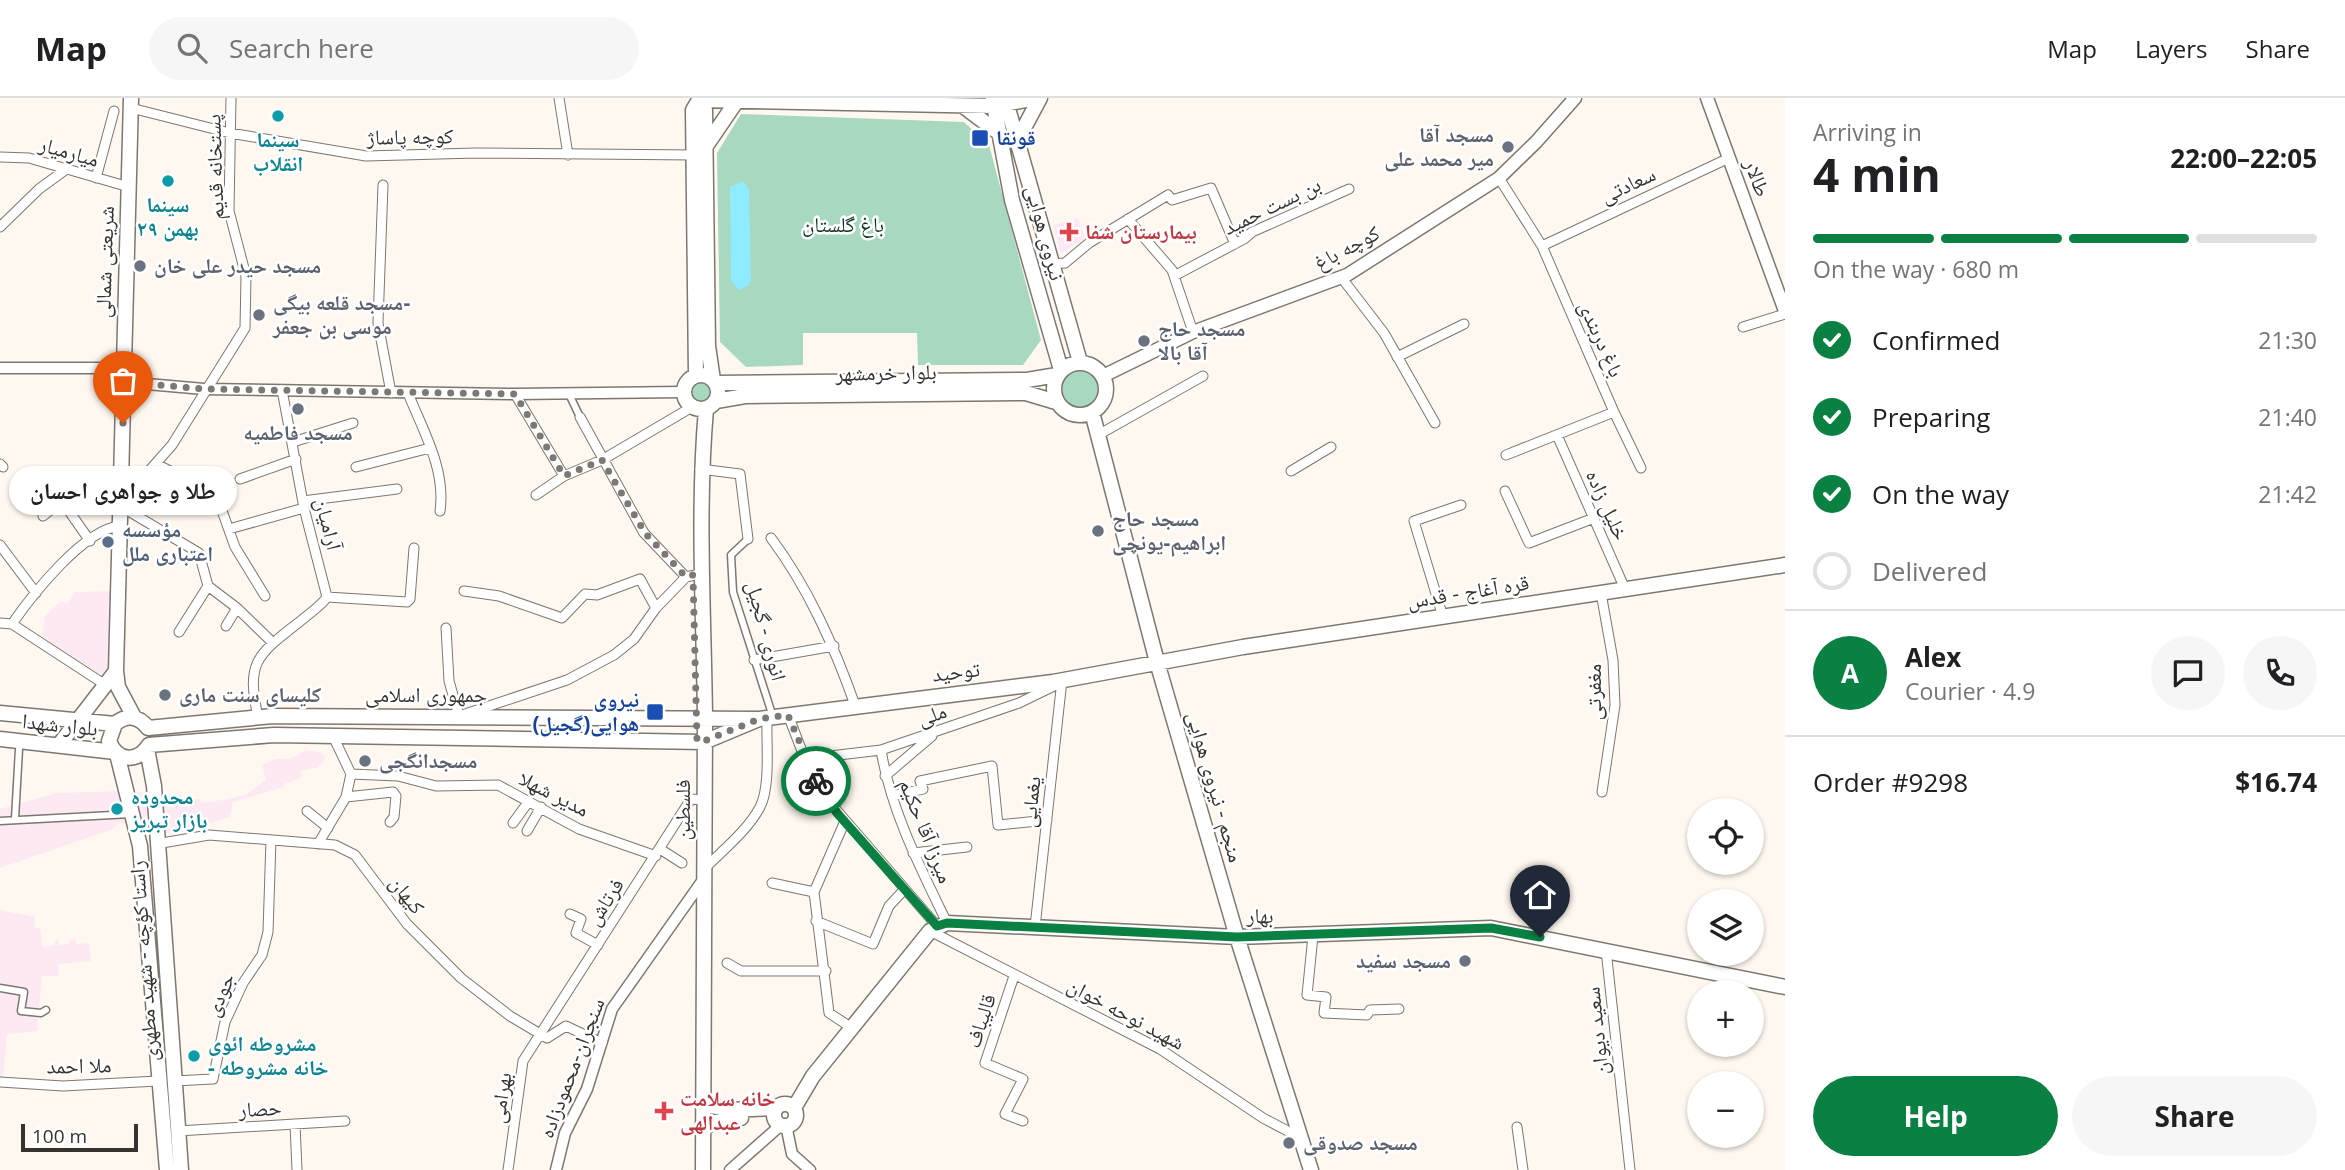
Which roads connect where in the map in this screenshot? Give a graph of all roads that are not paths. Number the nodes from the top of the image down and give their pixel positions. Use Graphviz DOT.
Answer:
graph roads {
  1 [pos="231,98"];
  2 [pos="559,98"];
  3 [pos="1038,98"];
  4 [pos="1575,98"];
  5 [pos="1707,98"];
  6 [pos="699,99"];
  7 [pos="736,102"];
  8 [pos="1000,102"];
  9 [pos="131,103"];
  10 [pos="962,106"];
  11 [pos="114,111"];
  12 [pos="230,133"];
  13 [pos="999,133"];
  14 [pos="1017,141"];
  15 [pos="700,151"];
  16 [pos="568,155"];
  17 [pos="0,157"];
  18 [pos="1729,158"];
  19 [pos="65,170"];
  20 [pos="96,178"];
  21 [pos="1499,178"];
  22 [pos="383,186"];
  23 [pos="129,187"];
  24 [pos="1349,189"];
  25 [pos="1128,219"];
  26 [pos="0,227"];
  27 [pos="1235,244"];
  28 [pos="1542,246"];
  29 [pos="1051,264"];
  30 [pos="1174,276"];
  31 [pos="1341,277"];
  32 [pos="1785,312"];
  33 [pos="1464,324"];
  34 [pos="1743,327"];
  35 [pos="1194,332"];
  36 [pos="1397,356"];
  37 [pos="1080,362"];
  38 [pos="0,368"];
  39 [pos="1059,372"];
  40 [pos="124,374"];
  41 [pos="696,375"];
  42 [pos="1103,376"];
  43 [pos="1202,376"];
  44 [pos="715,381"];
  45 [pos="850,388"];
  46 [pos="204,389"];
  47 [pos="282,390"];
  48 [pos="684,392"];
  49 [pos="391,393"];
  50 [pos="408,393"];
  51 [pos="515,394"];
  52 [pos="569,394"];
  53 [pos="1056,401"];
  54 [pos="703,406"];
  55 [pos="1092,412"];
  56 [pos="1614,412"];
  57 [pos="580,417"];
  58 [pos="353,423"];
  59 [pos="1435,423"];
  60 [pos="1098,435"];
  61 [pos="1557,435"];
  62 [pos="292,442"];
  63 [pos="1331,447"];
  64 [pos="430,448"];
  65 [pos="1506,456"];
  66 [pos="296,459"];
  67 [pos="602,460"];
  68 [pos="156,464"];
  69 [pos="356,467"];
  70 [pos="1642,468"];
  71 [pos="700,469"];
  72 [pos="1290,471"];
  73 [pos="564,476"];
  74 [pos="240,480"];
  75 [pos="397,489"];
  76 [pos="1505,491"];
  77 [pos="536,495"];
  78 [pos="120,499"];
  79 [pos="303,505"];
  80 [pos="1461,505"];
  81 [pos="440,511"];
  82 [pos="43,516"];
  83 [pos="1594,518"];
  84 [pos="120,526"];
  85 [pos="229,529"];
  86 [pos="771,538"];
  87 [pos="748,540"];
  88 [pos="90,541"];
  89 [pos="0,545"];
  90 [pos="414,548"];
  91 [pos="1785,565"];
  92 [pos="693,575"];
  93 [pos="208,586"];
  94 [pos="1625,589"];
  95 [pos="464,591"];
  96 [pos="36,593"];
  97 [pos="1601,593"];
  98 [pos="265,596"];
  99 [pos="327,597"];
  100 [pos="237,608"];
  101 [pos="656,608"];
  102 [pos="1443,617"];
  103 [pos="0,624"];
  104 [pos="12,624"];
  105 [pos="226,626"];
  106 [pos="446,628"];
  107 [pos="179,632"];
  108 [pos="273,643"];
  109 [pos="834,646"];
  110 [pos="754,660"];
  111 [pos="1157,662"];
  112 [pos="116,671"];
  113 [pos="1062,680"];
  114 [pos="104,684"];
  115 [pos="855,705"];
  116 [pos="0,713"];
  117 [pos="331,715"];
  118 [pos="459,716"];
  119 [pos="258,717"];
  120 [pos="134,718"];
  121 [pos="772,718"];
  122 [pos="701,719"];
  123 [pos="76,721"];
  124 [pos="114,724"];
  125 [pos="936,733"];
  126 [pos="332,734"];
  127 [pos="0,739"];
  128 [pos="701,741"];
  129 [pos="60,745"];
  130 [pos="148,747"];
  131 [pos="19,749"];
  132 [pos="881,750"];
  133 [pos="116,753"];
  134 [pos="805,759"];
  135 [pos="351,774"];
  136 [pos="885,776"];
  137 [pos="1602,792"];
  138 [pos="892,796"];
  139 [pos="346,797"];
  140 [pos="704,800"];
  141 [pos="529,801"];
  142 [pos="541,807"];
  143 [pos="307,811"];
  144 [pos="15,819"];
  145 [pos="1046,820"];
  146 [pos="0,821"];
  147 [pos="134,821"];
  148 [pos="390,821"];
  149 [pos="845,821"];
  150 [pos="513,823"];
  151 [pos="328,828"];
  152 [pos="155,829"];
  153 [pos="527,831"];
  154 [pos="271,840"];
  155 [pos="156,844"];
  156 [pos="318,844"];
  157 [pos="967,847"];
  158 [pos="658,853"];
  159 [pos="913,853"];
  160 [pos="682,863"];
  161 [pos="703,875"];
  162 [pos="772,883"];
  163 [pos="903,891"];
  164 [pos="814,892"];
  165 [pos="570,914"];
  166 [pos="816,921"];
  167 [pos="938,927"];
  168 [pos="1035,927"];
  169 [pos="1313,936"];
  170 [pos="1237,937"];
  171 [pos="598,945"];
  172 [pos="1606,950"];
  173 [pos="727,963"];
  174 [pos="827,971"];
  175 [pos="1014,976"];
  176 [pos="1785,987"];
  177 [pos="0,988"];
  178 [pos="1399,1009"];
  179 [pos="46,1010"];
  180 [pos="852,1028"];
  181 [pos="542,1036"];
  182 [pos="602,1043"];
  183 [pos="174,1081"];
  184 [pos="0,1082"];
  185 [pos="159,1082"];
  186 [pos="703,1104"];
  187 [pos="782,1114"];
  188 [pos="345,1121"];
  189 [pos="1023,1121"];
  190 [pos="295,1124"];
  191 [pos="1517,1127"];
  192 [pos="703,1129"];
  193 [pos="178,1131"];
  194 [pos="1301,1138"];
  195 [pos="167,1170"];
  196 [pos="181,1170"];
  197 [pos="297,1170"];
  198 [pos="508,1170"];
  199 [pos="556,1170"];
  200 [pos="703,1170"];
  201 [pos="730,1170"];
  202 [pos="810,1170"];
  203 [pos="1311,1170"];
  204 [pos="1523,1170"];
  205 [pos="1630,1170"];
  1 -- 12 [label="street, پستخانه قدیم"];
  2 -- 16 [label="street"];
  3 -- 8 [label="main road"];
  3 -- 14 [label="main road"];
  4 -- 21 [label="main road, کوچه باغ"];
  5 -- 18 [label="main road, طالار"];
  6 -- 7 [label="main road"];
  6 -- 15 [label="main road"];
  7 -- 10 [label="main road"];
  7 -- 15 [label="main road"];
  8 -- 10 [label="main road"];
  8 -- 13 [label="main road, نیروی هوایی"];
  8 -- 14 [label="main road, نیروی هوایی"];
  9 -- 12 [label="street, کوچه پاساژ"];
  9 -- 23 [label="main road, شریعتی شمالی"];
  10 -- 13 [label="main road"];
  11 -- 20 [label="street"];
  12 -- 16 [label="street, کوچه پاساژ"];
  12 -- 46 [label="street, پستخانه قدیم"];
  13 -- 39 [label="main road, نیروی هوایی"];
  14 -- 29 [label="main road, نیروی هوایی"];
  15 -- 16 [label="street, کوچه پاساژ"];
  15 -- 41 [label="main road"];
  15 -- 44 [label="main road"];
  17 -- 19 [label="street, میارمیار"];
  18 -- 28 [label="street, سعادتی"];
  18 -- 32 [label="main road, طالار"];
  19 -- 20 [label="street, میارمیار"];
  19 -- 26 [label="street"];
  20 -- 23 [label="street, میارمیار"];
  21 -- 28 [label="street, باغ دربندی"];
  21 -- 31 [label="main road, کوچه باغ"];
  22 -- 49 [label="street"];
  23 -- 40 [label="main road, شریعتی شمالی"];
  24 -- 27 [label="street, بن بست حمید"];
  25 -- 27 [label="street"];
  25 -- 29 [label="street"];
  25 -- 30 [label="street"];
  27 -- 30 [label="street, بن بست حمید"];
  28 -- 56 [label="street, باغ دربندی"];
  29 -- 37 [label="main road, نیروی هوایی"];
  30 -- 35 [label="street"];
  31 -- 35 [label="main road, کوچه باغ"];
  31 -- 36 [label="street"];
  32 -- 34 [label="street"];
  33 -- 36 [label="street"];
  35 -- 42 [label="main road, کوچه باغ"];
  36 -- 59 [label="street"];
  37 -- 39 [label="main road"];
  37 -- 42 [label="main road"];
  38 -- 40 [label="street"];
  39 -- 45 [label="main road, بلوار خرمشهر"];
  39 -- 53 [label="main road"];
  40 -- 46 [label="street"];
  40 -- 78 [label="main road, شریعتی شمالی"];
  41 -- 44 [label="main road, بلوار خرمشهر"];
  41 -- 48 [label="main road"];
  42 -- 55 [label="main road"];
  43 -- 60 [label="street"];
  44 -- 45 [label="main road, بلوار خرمشهر"];
  44 -- 54 [label="main road"];
  45 -- 53 [label="main road, بلوار خرمشهر"];
  45 -- 54 [label="main road, بلوار خرمشهر"];
  46 -- 47 [label="street"];
  46 -- 68 [label="street, پستخانه قدیم"];
  47 -- 49 [label="street"];
  47 -- 62 [label="street, آرامیان"];
  48 -- 52 [label="street"];
  48 -- 54 [label="main road"];
  49 -- 50 [label="street"];
  50 -- 51 [label="street"];
  50 -- 64 [label="street"];
  51 -- 52 [label="street"];
  51 -- 73 [label="street"];
  52 -- 57 [label="street"];
  53 -- 55 [label="main road"];
  54 -- 67 [label="street"];
  54 -- 71 [label="main road, فلسطین"];
  54 -- 92 [label="main road, فلسطین"];
  55 -- 60 [label="main road, منجم - نیروی هوایی"];
  56 -- 61 [label="street"];
  56 -- 70 [label="street, باغ دربندی"];
  57 -- 67 [label="street"];
  58 -- 62 [label="street"];
  60 -- 111 [label="main road, منجم - نیروی هوایی"];
  61 -- 65 [label="street"];
  61 -- 83 [label="street, خلیل زاده"];
  62 -- 66 [label="street, آرامیان"];
  63 -- 72 [label="street"];
  64 -- 69 [label="street"];
  64 -- 81 [label="street"];
  66 -- 74 [label="street"];
  66 -- 79 [label="street, آرامیان"];
  67 -- 73 [label="street"];
  67 -- 92 [label="street"];
  68 -- 78 [label="street, پستخانه قدیم"];
  68 -- 85 [label="street"];
  71 -- 87 [label="street, انوری - گجیل"];
  71 -- 92 [label="main road, فلسطین"];
  73 -- 77 [label="street"];
  75 -- 79 [label="street"];
  76 -- 83 [label="street"];
  78 -- 84 [label="main road, شریعتی شمالی"];
  78 -- 93 [label="street"];
  79 -- 85 [label="street"];
  79 -- 99 [label="street, آرامیان"];
  80 -- 102 [label="street"];
  82 -- 88 [label="street"];
  83 -- 94 [label="street, خلیل زاده"];
  84 -- 88 [label="street"];
  84 -- 112 [label="main road, شریعتی شمالی"];
  85 -- 98 [label="street"];
  86 -- 109 [label="street"];
  87 -- 110 [label="street, انوری - گجیل"];
  88 -- 96 [label="street"];
  89 -- 96 [label="street"];
  90 -- 99 [label="street"];
  91 -- 94 [label="main road, قره آغاج - قدس"];
  92 -- 101 [label="street"];
  92 -- 122 [label="main road, فلسطین"];
  93 -- 100 [label="street"];
  93 -- 107 [label="street"];
  94 -- 97 [label="main road, قره آغاج - قدس"];
  95 -- 101 [label="street"];
  96 -- 104 [label="street"];
  97 -- 102 [label="main road, قره آغاج - قدس"];
  97 -- 137 [label="street, مغفرتی"];
  99 -- 108 [label="street"];
  100 -- 105 [label="street"];
  100 -- 108 [label="street"];
  101 -- 118 [label="street"];
  102 -- 111 [label="main road, قره آغاج - قدس"];
  103 -- 104 [label="street"];
  104 -- 114 [label="street"];
  106 -- 118 [label="street"];
  108 -- 119 [label="street"];
  109 -- 110 [label="street"];
  109 -- 115 [label="street"];
  110 -- 121 [label="street, انوری - گجیل"];
  111 -- 113 [label="main road, توحید"];
  111 -- 170 [label="main road, منجم - نیروی هوایی"];
  112 -- 114 [label="main road"];
  112 -- 120 [label="main road, شریعتی شمالی"];
  113 -- 115 [label="main road, توحید"];
  113 -- 125 [label="street, ملی"];
  113 -- 145 [label="street, یغمایی"];
  114 -- 123 [label="main road"];
  115 -- 121 [label="main road, توحید"];
  116 -- 123 [label="main road, بلوار شهدا"];
  117 -- 118 [label="main road, جمهوری اسلامی"];
  117 -- 119 [label="main road, جمهوری اسلامی"];
  117 -- 126 [label="main road"];
  118 -- 122 [label="main road, جمهوری اسلامی"];
  119 -- 120 [label="main road, جمهوری اسلامی"];
  120 -- 124 [label="main road"];
  121 -- 122 [label="main road, جمهوری اسلامی"];
  121 -- 128 [label="main road"];
  121 -- 134 [label="street, شهید نوحه خوان"];
  121 -- 161 [label="street"];
  122 -- 128 [label="main road, فلسطین"];
  123 -- 124 [label="main road, بلوار شهدا"];
  123 -- 129 [label="main road"];
  124 -- 133 [label="main road, راستا کؤچه - شهید مطهری"];
  125 -- 132 [label="street, ملی"];
  125 -- 136 [label="street"];
  126 -- 128 [label="main road, جمهوری اسلامی"];
  126 -- 130 [label="main road, جمهوری اسلامی"];
  126 -- 135 [label="street"];
  127 -- 129 [label="main road, بلوار شهدا"];
  128 -- 140 [label="main road, فلسطین"];
  129 -- 133 [label="main road, بلوار شهدا"];
  130 -- 133 [label="main road, بلوار شهدا"];
  130 -- 152 [label="main road, راستا کؤچه - شهید مطهری"];
  131 -- 144 [label="street"];
  132 -- 134 [label="street, ملی"];
  132 -- 136 [label="street, میرزا آقا حکیم"];
  133 -- 147 [label="main road, راستا کؤچه - شهید مطهری"];
  134 -- 149 [label="street, شهید نوحه خوان"];
  135 -- 139 [label="street"];
  135 -- 141 [label="street, مدیر شهلا"];
  136 -- 138 [label="street, میرزا آقا حکیم"];
  138 -- 145 [label="street"];
  138 -- 159 [label="street, میرزا آقا حکیم"];
  139 -- 148 [label="street"];
  139 -- 151 [label="street"];
  140 -- 158 [label="street, فرتاش"];
  140 -- 161 [label="main road, فلسطین"];
  141 -- 142 [label="street, مدیر شهلا"];
  141 -- 150 [label="street"];
  142 -- 153 [label="street"];
  142 -- 158 [label="street, مدیر شهلا"];
  143 -- 151 [label="street"];
  144 -- 146 [label="street"];
  144 -- 147 [label="street"];
  145 -- 168 [label="street, یغمایی"];
  147 -- 152 [label="main road"];
  147 -- 185 [label="main road, راستا کؤچه - شهید مطهری"];
  149 -- 163 [label="street, شهید نوحه خوان"];
  149 -- 164 [label="street"];
  151 -- 156 [label="street"];
  152 -- 155 [label="main road, راستا کؤچه - شهید مطهری"];
  154 -- 155 [label="street, کیهان"];
  154 -- 156 [label="street, کیهان"];
  154 -- 183 [label="street, جودی"];
  155 -- 183 [label="main road, راستا کؤچه - شهید مطهری"];
  156 -- 181 [label="street, کیهان"];
  157 -- 159 [label="street"];
  158 -- 160 [label="street, مدیر شهلا"];
  158 -- 171 [label="street, فرتاش"];
  159 -- 167 [label="street, میرزا آقا حکیم"];
  161 -- 182 [label="street, سنجران-محمودزاده"];
  161 -- 186 [label="main road, فلسطین"];
  162 -- 164 [label="street"];
  163 -- 166 [label="street"];
  163 -- 167 [label="street, شهید نوحه خوان"];
  164 -- 166 [label="street"];
  165 -- 171 [label="street"];
  166 -- 174 [label="street"];
  167 -- 168 [label="main road, بهار"];
  167 -- 175 [label="street, شهید نوحه خوان"];
  167 -- 180 [label="main road"];
  168 -- 170 [label="main road, بهار"];
  169 -- 170 [label="main road, بهار"];
  169 -- 172 [label="main road, بهار"];
  169 -- 178 [label="street"];
  170 -- 194 [label="main road, منجم - نیروی هوایی"];
  171 -- 181 [label="street, فرتاش"];
  172 -- 176 [label="main road, بهار"];
  172 -- 205 [label="street, سعید دیوان"];
  173 -- 174 [label="street"];
  174 -- 180 [label="street"];
  175 -- 189 [label="street, قالیباف"];
  175 -- 194 [label="street, شهید نوحه خوان"];
  177 -- 179 [label="street"];
  180 -- 187 [label="main road"];
  181 -- 182 [label="street"];
  181 -- 198 [label="street, بهرامی"];
  182 -- 199 [label="street, سنجران-محمودزاده"];
  183 -- 185 [label="main road"];
  183 -- 193 [label="main road, راستا کؤچه - شهید مطهری"];
  184 -- 185 [label="street, ملا احمد"];
  185 -- 195 [label="main road, راستا کؤچه - شهید مطهری"];
  186 -- 187 [label="main road"];
  186 -- 192 [label="main road, فلسطین"];
  187 -- 192 [label="main road"];
  187 -- 201 [label="street"];
  187 -- 202 [label="street"];
  188 -- 190 [label="street, حصار"];
  190 -- 193 [label="street, حصار"];
  190 -- 197 [label="street"];
  191 -- 204 [label="street"];
  192 -- 200 [label="main road, فلسطین"];
  193 -- 196 [label="main road, راستا کؤچه - شهید مطهری"];
  194 -- 203 [label="main road, منجم - نیروی هوایی"];
}
